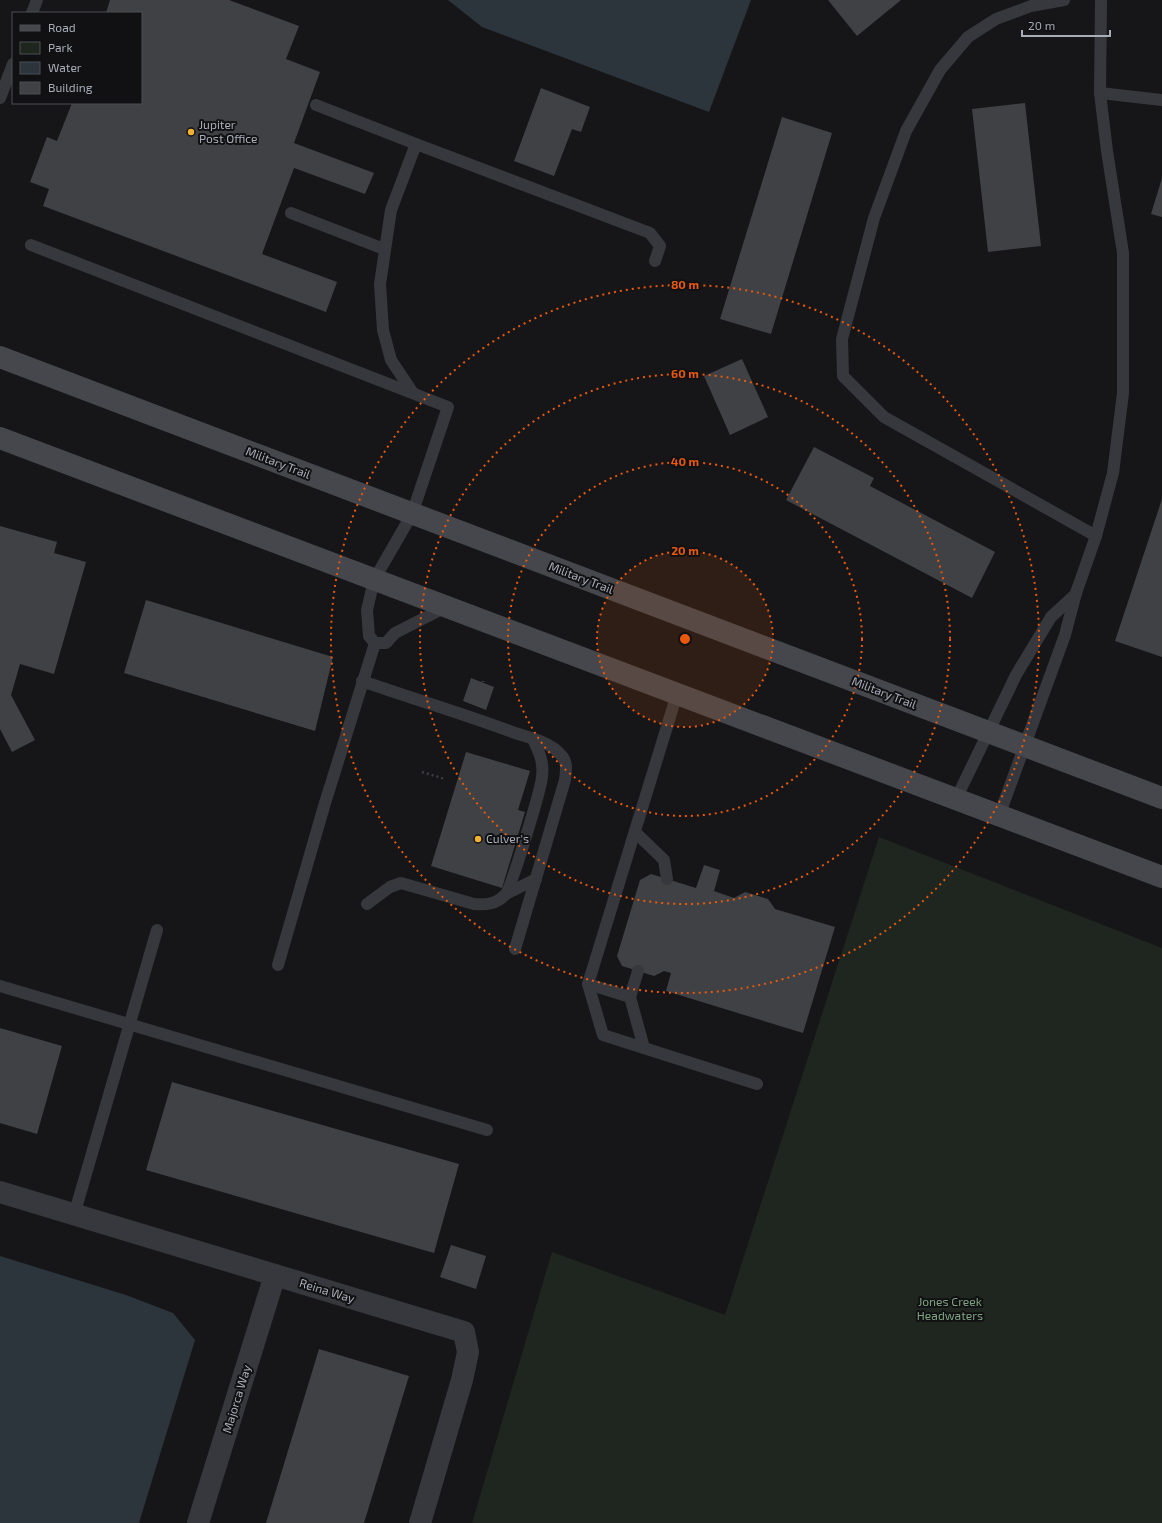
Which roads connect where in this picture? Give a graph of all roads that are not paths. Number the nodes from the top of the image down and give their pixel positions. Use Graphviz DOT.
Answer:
graph roads {
  1 [pos="37,0"];
  2 [pos="1064,0"];
  3 [pos="1098,0"];
  4 [pos="1101,0"];
  5 [pos="32,12"];
  6 [pos="12,67"];
  7 [pos="1100,94"];
  8 [pos="0,98"];
  9 [pos="1162,100"];
  10 [pos="316,106"];
  11 [pos="416,144"];
  12 [pos="291,213"];
  13 [pos="31,245"];
  14 [pos="384,249"];
  15 [pos="655,261"];
  16 [pos="0,357"];
  17 [pos="413,394"];
  18 [pos="0,438"];
  19 [pos="412,514"];
  20 [pos="1096,536"];
  21 [pos="374,580"];
  22 [pos="1076,593"];
  23 [pos="446,607"];
  24 [pos="375,643"];
  25 [pos="362,681"];
  26 [pos="677,694"];
  27 [pos="989,732"];
  28 [pos="533,739"];
  29 [pos="1024,745"];
  30 [pos="1162,798"];
  31 [pos="956,799"];
  32 [pos="999,816"];
  33 [pos="635,832"];
  34 [pos="1162,877"];
  35 [pos="536,879"];
  36 [pos="667,879"];
  37 [pos="506,894"];
  38 [pos="367,904"];
  39 [pos="158,930"];
  40 [pos="515,949"];
  41 [pos="278,965"];
  42 [pos="638,971"];
  43 [pos="588,984"];
  44 [pos="0,986"];
  45 [pos="630,997"];
  46 [pos="130,1026"];
  47 [pos="644,1048"];
  48 [pos="757,1084"];
  49 [pos="487,1130"];
  50 [pos="0,1192"];
  51 [pos="74,1214"];
  52 [pos="275,1275"];
  53 [pos="198,1523"];
  54 [pos="420,1523"];
  1 -- 5 [label="lane"];
  2 -- 20 [label="lane"];
  3 -- 4 [label="lane"];
  4 -- 7 [label="lane"];
  6 -- 8 [label="lane"];
  7 -- 9 [label="lane"];
  7 -- 20 [label="lane"];
  10 -- 11 [label="lane"];
  11 -- 14 [label="lane"];
  11 -- 15 [label="lane"];
  12 -- 14 [label="lane"];
  13 -- 17 [label="lane"];
  14 -- 17 [label="lane"];
  16 -- 19 [label="main road, Military Trail"];
  17 -- 19 [label="lane"];
  18 -- 21 [label="main road"];
  19 -- 21 [label="lane"];
  19 -- 27 [label="main road, Military Trail"];
  20 -- 22 [label="lane"];
  21 -- 23 [label="main road"];
  21 -- 24 [label="lane"];
  22 -- 27 [label="lane"];
  22 -- 29 [label="lane"];
  23 -- 24 [label="lane"];
  23 -- 26 [label="main road"];
  24 -- 25 [label="lane"];
  25 -- 28 [label="lane"];
  25 -- 41 [label="lane"];
  26 -- 31 [label="main road"];
  26 -- 33 [label="lane"];
  27 -- 29 [label="main road, Military Trail"];
  27 -- 31 [label="lane"];
  28 -- 35 [label="lane"];
  28 -- 37 [label="lane"];
  29 -- 30 [label="main road, Military Trail"];
  29 -- 32 [label="lane"];
  31 -- 32 [label="main road"];
  32 -- 34 [label="main road"];
  33 -- 36 [label="lane"];
  33 -- 43 [label="lane"];
  35 -- 37 [label="lane"];
  35 -- 40 [label="lane"];
  37 -- 38 [label="lane"];
  39 -- 46 [label="lane"];
  42 -- 45 [label="lane"];
  43 -- 45 [label="lane"];
  43 -- 47 [label="lane"];
  44 -- 46 [label="lane"];
  45 -- 47 [label="lane"];
  46 -- 49 [label="lane"];
  46 -- 51 [label="lane"];
  47 -- 48 [label="lane"];
  50 -- 51 [label="street, Reina Way"];
  51 -- 52 [label="street, Reina Way"];
  52 -- 53 [label="street, Majorca Way"];
  52 -- 54 [label="street, Reina Way"];
}
